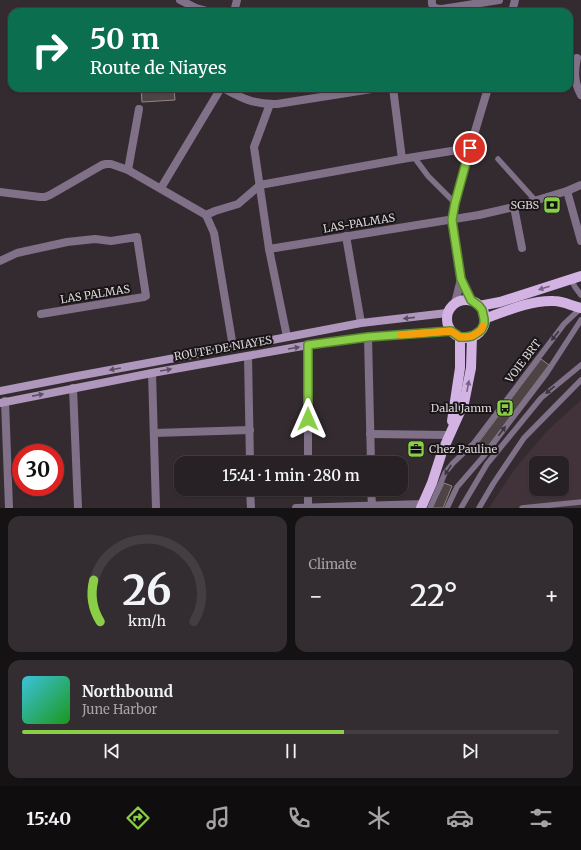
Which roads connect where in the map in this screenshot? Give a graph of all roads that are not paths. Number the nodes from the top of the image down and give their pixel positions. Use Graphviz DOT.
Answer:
graph roads {
  1 [pos="180,0"];
  2 [pos="499,0"];
  3 [pos="196,8"];
  4 [pos="448,8"];
  5 [pos="576,57"];
  6 [pos="220,92"];
  7 [pos="230,92"];
  8 [pos="353,92"];
  9 [pos="394,92"];
  10 [pos="487,92"];
  11 [pos="581,95"];
  12 [pos="270,104"];
  13 [pos="139,109"];
  14 [pos="470,148"];
  15 [pos="414,157"];
  16 [pos="402,159"];
  17 [pos="498,159"];
  18 [pos="128,170"];
  19 [pos="260,185"];
  20 [pos="581,185"];
  21 [pos="161,188"];
  22 [pos="567,190"];
  23 [pos="0,192"];
  24 [pos="535,200"];
  25 [pos="455,203"];
  26 [pos="514,206"];
  27 [pos="206,216"];
  28 [pos="452,220"];
  29 [pos="346,236"];
  30 [pos="581,241"];
  31 [pos="522,248"];
  32 [pos="269,249"];
  33 [pos="0,262"];
  34 [pos="576,278"];
  35 [pos="461,279"];
  36 [pos="581,295"];
  37 [pos="455,303"];
  38 [pos="475,303"];
  39 [pos="581,308"];
  40 [pos="447,313"];
  41 [pos="40,314"];
  42 [pos="484,319"];
  43 [pos="581,320"];
  44 [pos="361,323"];
  45 [pos="456,334"];
  46 [pos="472,336"];
  47 [pos="287,337"];
  48 [pos="368,337"];
  49 [pos="308,345"];
  50 [pos="233,347"];
  51 [pos="248,356"];
  52 [pos="581,365"];
  53 [pos="152,373"];
  54 [pos="581,380"];
  55 [pos="73,388"];
  56 [pos="0,391"];
  57 [pos="3,402"];
  58 [pos="250,430"];
  59 [pos="154,433"];
  60 [pos="370,434"];
  61 [pos="449,435"];
  62 [pos="250,456"];
  63 [pos="308,456"];
  64 [pos="371,456"];
  65 [pos="250,496"];
  66 [pos="308,496"];
  67 [pos="372,496"];
  68 [pos="581,502"];
  69 [pos="372,505"];
  70 [pos="425,507"];
  71 [pos="9,508"];
  72 [pos="78,508"];
  73 [pos="156,508"];
  74 [pos="251,508"];
  75 [pos="296,508"];
  76 [pos="301,508"];
  77 [pos="308,508"];
  78 [pos="448,508"];
  79 [pos="461,508"];
  80 [pos="479,508"];
  81 [pos="522,508"];
  1 -- 3 [label="street"];
  2 -- 4 [label="street"];
  5 -- 11 [label="street"];
  6 -- 21 [label="street"];
  7 -- 12 [label="street"];
  8 -- 12 [label="street"];
  9 -- 16 [label="street"];
  10 -- 14 [label="street"];
  12 -- 19 [label="street"];
  13 -- 18 [label="street"];
  14 -- 15 [label="street"];
  14 -- 25 [label="street"];
  15 -- 16 [label="street"];
  15 -- 25 [label="lane"];
  16 -- 19 [label="street"];
  17 -- 24 [label="lane"];
  18 -- 21 [label="street"];
  18 -- 23 [label="street"];
  19 -- 27 [label="street"];
  19 -- 32 [label="street"];
  20 -- 22 [label="street, LAS-PALMAS"];
  21 -- 27 [label="street"];
  22 -- 24 [label="street, LAS-PALMAS"];
  22 -- 30 [label="street"];
  24 -- 26 [label="street, LAS-PALMAS"];
  25 -- 28 [label="street"];
  26 -- 28 [label="street, LAS-PALMAS"];
  26 -- 31 [label="street"];
  27 -- 50 [label="street"];
  28 -- 29 [label="street, LAS-PALMAS"];
  28 -- 35 [label="street"];
  29 -- 32 [label="street, LAS-PALMAS"];
  29 -- 44 [label="street"];
  32 -- 47 [label="street"];
  33 -- 41 [label="street, LAS PALMAS"];
  34 -- 36 [label="lane"];
  34 -- 38 [label="main road, one-way"];
  35 -- 37 [label="street"];
  35 -- 38 [label="street"];
  37 -- 38 [label="main road"];
  37 -- 40 [label="main road"];
  38 -- 42 [label="main road"];
  39 -- 42 [label="main road"];
  39 -- 70 [label="lane, VOIE BRT, one-way"];
  40 -- 44 [label="main road, ROUTE DE NIAYES, one-way"];
  40 -- 45 [label="main road"];
  42 -- 46 [label="main road"];
  78 -- 43 [label="lane, one-way"];
  44 -- 47 [label="main road, ROUTE DE NIAYES"];
  45 -- 46 [label="main road"];
  45 -- 48 [label="main road, ROUTE DE NIAYES"];
  45 -- 61 [label="main road"];
  61 -- 46 [label="main road, one-way"];
  47 -- 50 [label="main road, ROUTE DE NIAYES"];
  48 -- 49 [label="main road, ROUTE DE NIAYES"];
  48 -- 60 [label="street"];
  51 -- 49 [label="main road, ROUTE DE NIAYES, one-way"];
  49 -- 63 [label="street"];
  50 -- 56 [label="main road, ROUTE DE NIAYES, one-way"];
  53 -- 51 [label="main road, ROUTE DE NIAYES, one-way"];
  51 -- 58 [label="street"];
  52 -- 79 [label="lane, one-way"];
  53 -- 55 [label="main road, ROUTE DE NIAYES"];
  53 -- 59 [label="street"];
  54 -- 80 [label="lane"];
  57 -- 55 [label="main road, ROUTE DE NIAYES, one-way"];
  55 -- 72 [label="street"];
  57 -- 71 [label="street"];
  58 -- 59 [label="street"];
  58 -- 62 [label="street"];
  59 -- 73 [label="street"];
  60 -- 61 [label="street"];
  60 -- 64 [label="street"];
  61 -- 70 [label="main road"];
  65 -- 74 [label="street"];
  66 -- 77 [label="street"];
  67 -- 69 [label="street"];
  68 -- 81 [label="lane"];
  69 -- 70 [label="street"];
  69 -- 77 [label="street"];
  75 -- 76 [label="street"];
  76 -- 77 [label="street"];
}
